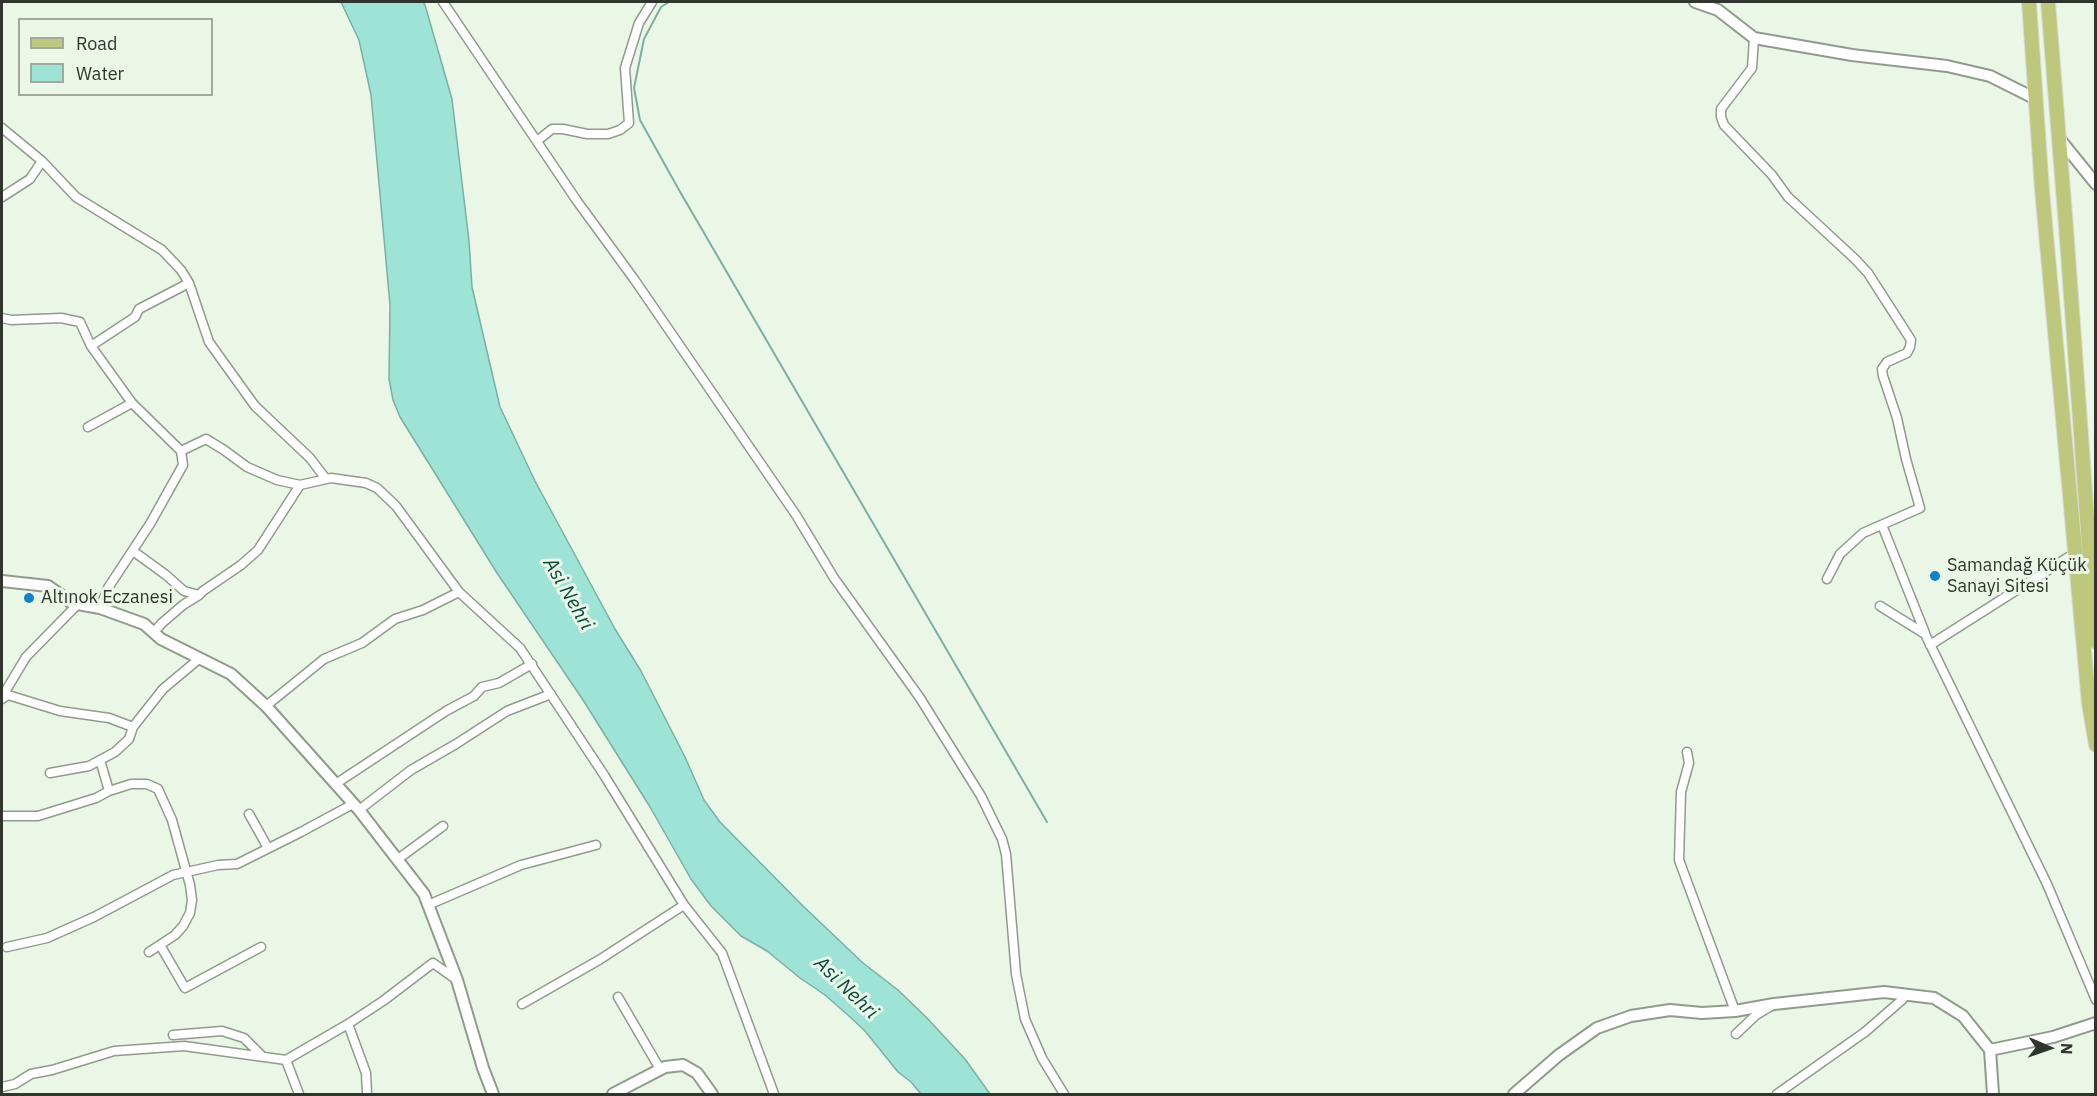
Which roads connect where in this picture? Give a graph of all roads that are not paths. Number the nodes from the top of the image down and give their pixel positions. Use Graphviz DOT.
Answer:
graph roads {
  1 [pos="443,2"];
  2 [pos="652,2"];
  3 [pos="1695,2"];
  4 [pos="2029,2"];
  5 [pos="2048,2"];
  6 [pos="1754,38"];
  7 [pos="2036,99"];
  8 [pos="2,128"];
  9 [pos="2058,137"];
  10 [pos="537,141"];
  11 [pos="42,161"];
  12 [pos="2096,184"];
  13 [pos="2,197"];
  14 [pos="189,283"];
  15 [pos="2,318"];
  16 [pos="91,346"];
  17 [pos="132,404"];
  18 [pos="88,427"];
  19 [pos="181,451"];
  20 [pos="326,479"];
  21 [pos="300,485"];
  22 [pos="1882,525"];
  23 [pos="133,551"];
  24 [pos="2075,553"];
  25 [pos="1827,579"];
  26 [pos="2,581"];
  27 [pos="459,592"];
  28 [pos="199,596"];
  29 [pos="78,604"];
  30 [pos="1880,606"];
  31 [pos="100,608"];
  32 [pos="154,632"];
  33 [pos="1925,634"];
  34 [pos="2096,642"];
  35 [pos="1930,645"];
  36 [pos="200,658"];
  37 [pos="532,664"];
  38 [pos="551,694"];
  39 [pos="2,698"];
  40 [pos="266,706"];
  41 [pos="133,727"];
  42 [pos="2096,745"];
  43 [pos="1687,752"];
  44 [pos="100,760"];
  45 [pos="50,773"];
  46 [pos="336,783"];
  47 [pos="109,791"];
  48 [pos="356,807"];
  49 [pos="249,814"];
  50 [pos="2,816"];
  51 [pos="443,826"];
  52 [pos="596,845"];
  53 [pos="268,849"];
  54 [pos="398,859"];
  55 [pos="187,871"];
  56 [pos="428,905"];
  57 [pos="684,905"];
  58 [pos="160,945"];
  59 [pos="7,947"];
  60 [pos="261,947"];
  61 [pos="149,952"];
  62 [pos="457,980"];
  63 [pos="1904,995"];
  64 [pos="618,997"];
  65 [pos="2096,1000"];
  66 [pos="522,1004"];
  67 [pos="1774,1004"];
  68 [pos="1735,1011"];
  69 [pos="2096,1023"];
  70 [pos="348,1024"];
  71 [pos="1736,1034"];
  72 [pos="173,1035"];
  73 [pos="1990,1050"];
  74 [pos="262,1057"];
  75 [pos="286,1060"];
  76 [pos="660,1070"];
  77 [pos="2,1087"];
  78 [pos="1993,1094"];
  79 [pos="299,1095"];
  80 [pos="367,1095"];
  81 [pos="493,1095"];
  82 [pos="613,1095"];
  83 [pos="712,1095"];
  84 [pos="774,1095"];
  85 [pos="1064,1095"];
  86 [pos="1514,1095"];
  87 [pos="1777,1095"];
  1 -- 10 [label="street"];
  2 -- 10 [label="street"];
  3 -- 6 [label="street"];
  4 -- 7 [label="main road"];
  5 -- 9 [label="main road"];
  6 -- 7 [label="street"];
  6 -- 22 [label="street"];
  7 -- 24 [label="main road"];
  8 -- 11 [label="street"];
  9 -- 12 [label="street"];
  9 -- 34 [label="main road"];
  10 -- 85 [label="street"];
  11 -- 13 [label="street"];
  11 -- 14 [label="street"];
  14 -- 16 [label="street"];
  14 -- 20 [label="street"];
  15 -- 16 [label="street"];
  16 -- 17 [label="street"];
  17 -- 18 [label="street"];
  17 -- 19 [label="street"];
  19 -- 21 [label="street"];
  19 -- 23 [label="street"];
  20 -- 21 [label="street"];
  20 -- 27 [label="street"];
  21 -- 28 [label="street"];
  22 -- 25 [label="street"];
  22 -- 33 [label="street"];
  23 -- 28 [label="street"];
  23 -- 31 [label="street"];
  24 -- 35 [label="street"];
  24 -- 42 [label="main road"];
  26 -- 29 [label="street"];
  27 -- 37 [label="street"];
  27 -- 40 [label="street"];
  28 -- 32 [label="street"];
  29 -- 31 [label="street"];
  29 -- 39 [label="street"];
  30 -- 33 [label="street"];
  31 -- 32 [label="street"];
  32 -- 36 [label="street"];
  33 -- 35 [label="street"];
  35 -- 65 [label="street"];
  36 -- 40 [label="street"];
  36 -- 41 [label="street"];
  37 -- 38 [label="street"];
  37 -- 46 [label="street"];
  38 -- 48 [label="street"];
  38 -- 57 [label="street"];
  39 -- 41 [label="street"];
  40 -- 46 [label="street"];
  41 -- 44 [label="street"];
  43 -- 68 [label="street"];
  44 -- 45 [label="street"];
  44 -- 47 [label="street"];
  46 -- 48 [label="street"];
  47 -- 50 [label="street"];
  47 -- 55 [label="street"];
  48 -- 53 [label="street"];
  48 -- 54 [label="street"];
  49 -- 53 [label="street"];
  51 -- 54 [label="street"];
  52 -- 56 [label="street"];
  53 -- 55 [label="street"];
  54 -- 56 [label="street"];
  55 -- 58 [label="street"];
  55 -- 59 [label="street"];
  56 -- 62 [label="street"];
  57 -- 66 [label="street"];
  57 -- 84 [label="street"];
  58 -- 60 [label="street"];
  58 -- 61 [label="street"];
  62 -- 70 [label="street"];
  62 -- 81 [label="street"];
  63 -- 67 [label="street"];
  63 -- 73 [label="street"];
  63 -- 87 [label="street"];
  64 -- 76 [label="street"];
  67 -- 68 [label="street"];
  67 -- 71 [label="street"];
  68 -- 86 [label="street"];
  69 -- 73 [label="street"];
  70 -- 75 [label="street"];
  70 -- 80 [label="street"];
  72 -- 74 [label="street"];
  73 -- 78 [label="street"];
  74 -- 75 [label="street"];
  74 -- 77 [label="street"];
  75 -- 79 [label="street"];
  76 -- 82 [label="street"];
  76 -- 83 [label="street"];
}
